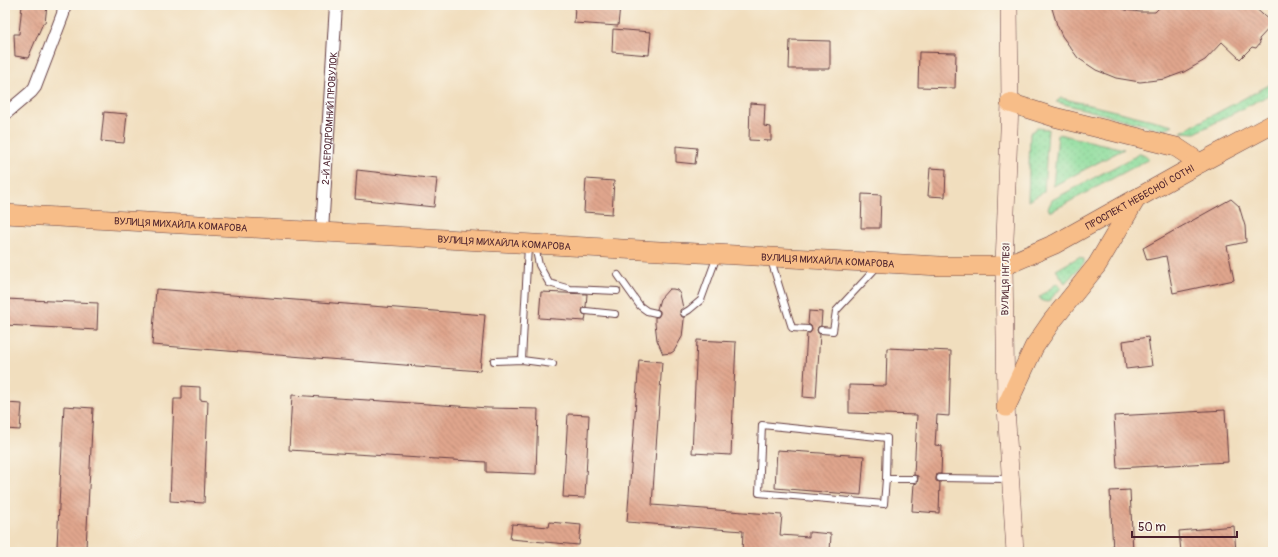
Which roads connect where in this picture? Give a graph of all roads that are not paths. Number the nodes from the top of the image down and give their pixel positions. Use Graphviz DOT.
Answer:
graph roads {
  1 [pos="64,5"];
  2 [pos="336,5"];
  3 [pos="1009,5"];
  4 [pos="1010,103"];
  5 [pos="5,114"];
  6 [pos="1273,124"];
  7 [pos="1200,163"];
  8 [pos="1137,198"];
  9 [pos="5,214"];
  10 [pos="322,231"];
  11 [pos="531,244"];
  12 [pos="718,254"];
  13 [pos="770,257"];
  14 [pos="881,263"];
  15 [pos="1004,266"];
  16 [pos="618,275"];
  17 [pos="617,291"];
  18 [pos="586,311"];
  19 [pos="656,313"];
  20 [pos="684,313"];
  21 [pos="615,314"];
  22 [pos="808,329"];
  23 [pos="821,330"];
  24 [pos="494,360"];
  25 [pos="522,360"];
  26 [pos="553,364"];
  27 [pos="1006,407"];
  28 [pos="940,478"];
  29 [pos="886,479"];
  30 [pos="914,479"];
  31 [pos="1011,479"];
  32 [pos="1015,552"];
  1 -- 5 [label="street"];
  2 -- 10 [label="street, 2-Й АЕРОДРОМНИЙ ПРОВУЛОК"];
  3 -- 4 [label="main road, ВУЛИЦЯ ІНГЛЕЗІ"];
  4 -- 7 [label="main road"];
  4 -- 15 [label="main road, ВУЛИЦЯ ІНГЛЕЗІ"];
  6 -- 7 [label="main road, ПРОСПЕКТ НЕБЕСНОЇ СОТНІ"];
  7 -- 8 [label="main road, ПРОСПЕКТ НЕБЕСНОЇ СОТНІ"];
  8 -- 15 [label="main road, ПРОСПЕКТ НЕБЕСНОЇ СОТНІ"];
  8 -- 27 [label="main road"];
  9 -- 10 [label="main road, ВУЛИЦЯ МИХАЙЛА КОМАРОВА"];
  10 -- 11 [label="main road, ВУЛИЦЯ МИХАЙЛА КОМАРОВА"];
  11 -- 12 [label="main road, ВУЛИЦЯ МИХАЙЛА КОМАРОВА"];
  11 -- 17 [label="lane"];
  11 -- 25 [label="lane"];
  12 -- 13 [label="main road, ВУЛИЦЯ МИХАЙЛА КОМАРОВА"];
  12 -- 20 [label="lane"];
  13 -- 14 [label="main road, ВУЛИЦЯ МИХАЙЛА КОМАРОВА"];
  13 -- 22 [label="lane"];
  14 -- 15 [label="main road, ВУЛИЦЯ МИХАЙЛА КОМАРОВА"];
  14 -- 23 [label="lane"];
  15 -- 27 [label="main road, ВУЛИЦЯ ІНГЛЕЗІ"];
  16 -- 19 [label="lane"];
  18 -- 21 [label="lane"];
  24 -- 25 [label="lane"];
  25 -- 26 [label="lane"];
  27 -- 31 [label="main road, ВУЛИЦЯ ІНГЛЕЗІ"];
  28 -- 31 [label="lane"];
  29 -- 29 [label="lane"];
  29 -- 30 [label="lane"];
  31 -- 32 [label="main road, ВУЛИЦЯ ІНГЛЕЗІ"];
}
